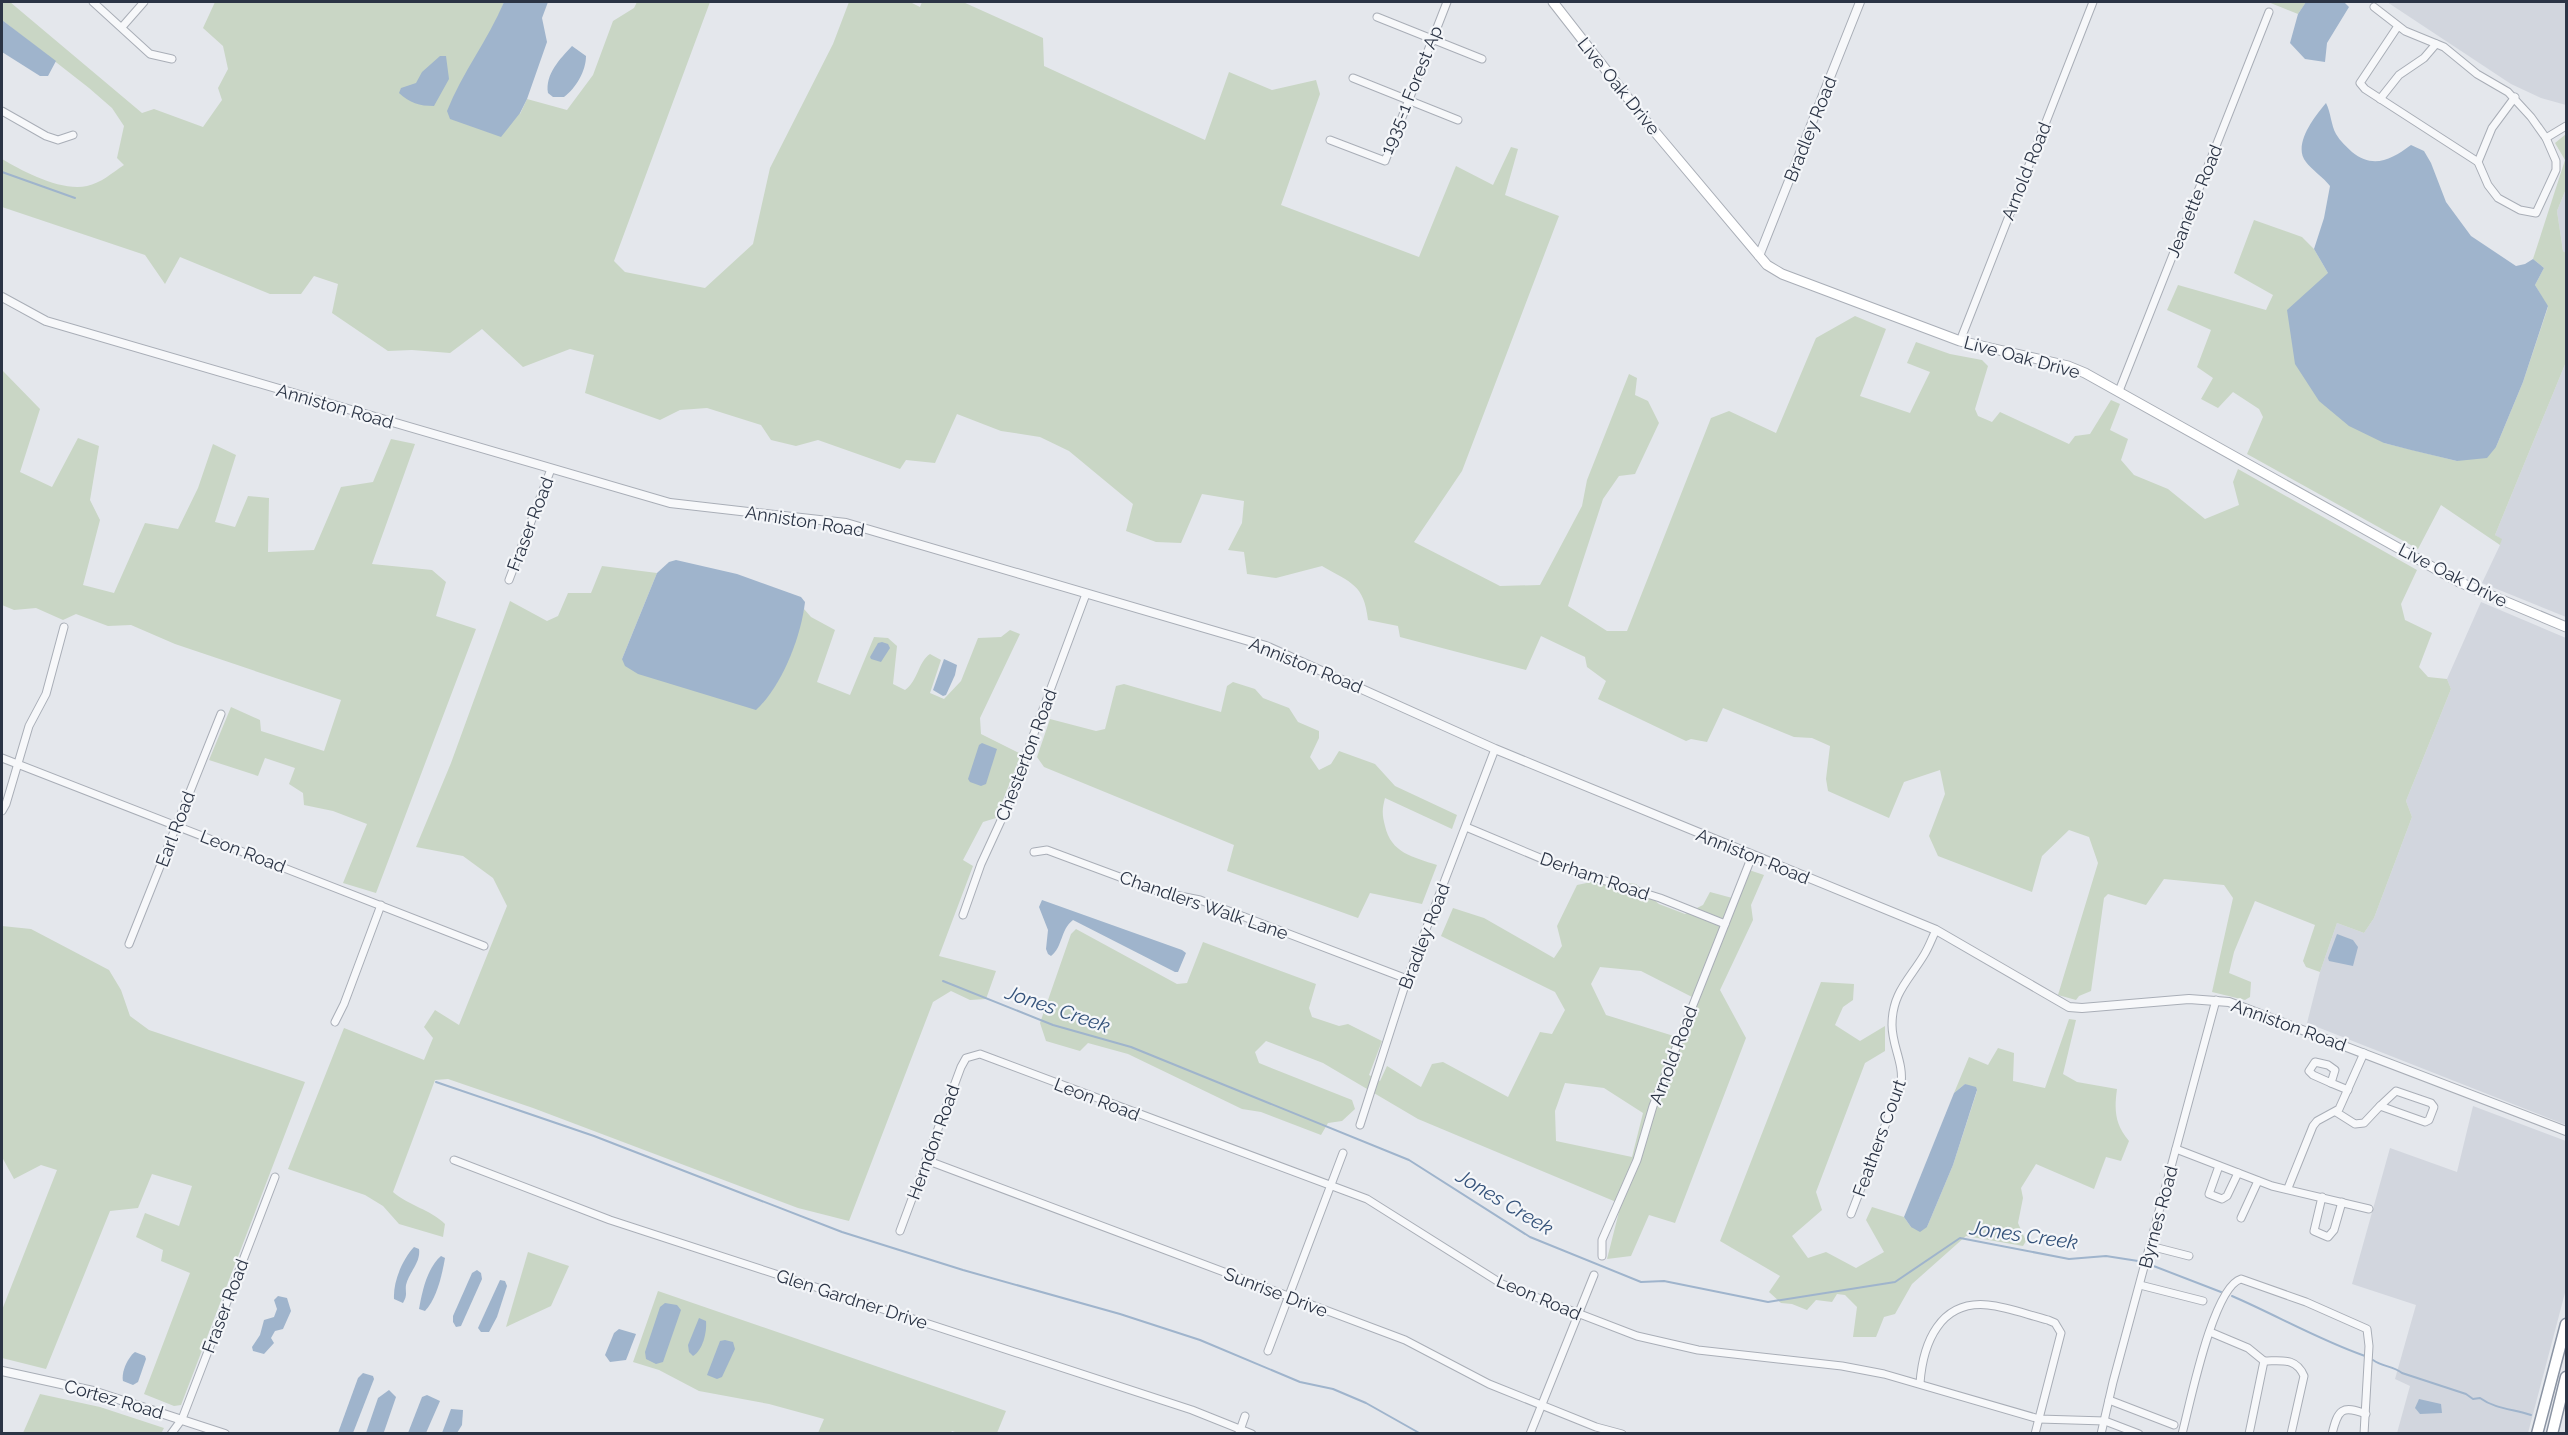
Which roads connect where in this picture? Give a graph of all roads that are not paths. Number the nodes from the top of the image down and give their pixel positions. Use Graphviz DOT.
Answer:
graph roads {
  1 [pos="93,2"];
  2 [pos="144,2"];
  3 [pos="1447,2"];
  4 [pos="1554,2"];
  5 [pos="1860,2"];
  6 [pos="2093,2"];
  7 [pos="2374,7"];
  8 [pos="2269,12"];
  9 [pos="1377,17"];
  10 [pos="2398,26"];
  11 [pos="122,27"];
  12 [pos="1432,39"];
  13 [pos="2436,44"];
  14 [pos="172,59"];
  15 [pos="1482,59"];
  16 [pos="1353,78"];
  17 [pos="2515,97"];
  18 [pos="2380,99"];
  19 [pos="1409,100"];
  20 [pos="2,111"];
  21 [pos="1458,120"];
  22 [pos="2566,126"];
  23 [pos="73,135"];
  24 [pos="2546,138"];
  25 [pos="1330,140"];
  26 [pos="2478,162"];
  27 [pos="1759,256"];
  28 [pos="2,297"];
  29 [pos="1960,341"];
  30 [pos="2119,391"];
  31 [pos="551,469"];
  32 [pos="509,580"];
  33 [pos="1086,594"];
  34 [pos="64,627"];
  35 [pos="2566,627"];
  36 [pos="221,714"];
  37 [pos="1495,749"];
  38 [pos="2,758"];
  39 [pos="17,764"];
  40 [pos="2,811"];
  41 [pos="176,825"];
  42 [pos="1466,827"];
  43 [pos="1034,852"];
  44 [pos="1752,856"];
  45 [pos="381,905"];
  46 [pos="963,915"];
  47 [pos="1725,924"];
  48 [pos="1936,930"];
  49 [pos="129,944"];
  50 [pos="484,946"];
  51 [pos="1407,979"];
  52 [pos="2216,1000"];
  53 [pos="335,1022"];
  54 [pos="2364,1053"];
  55 [pos="971,1055"];
  56 [pos="2331,1083"];
  57 [pos="2348,1090"];
  58 [pos="2380,1106"];
  59 [pos="2336,1112"];
  60 [pos="1360,1125"];
  61 [pos="2566,1131"];
  62 [pos="2176,1149"];
  63 [pos="1343,1153"];
  64 [pos="454,1160"];
  65 [pos="927,1160"];
  66 [pos="2219,1166"];
  67 [pos="2238,1173"];
  68 [pos="275,1177"];
  69 [pos="2258,1181"];
  70 [pos="1330,1186"];
  71 [pos="2288,1188"];
  72 [pos="2322,1197"];
  73 [pos="2342,1202"];
  74 [pos="2369,1209"];
  75 [pos="1851,1214"];
  76 [pos="2241,1218"];
  77 [pos="900,1231"];
  78 [pos="2150,1246"];
  79 [pos="1602,1256"];
  80 [pos="2189,1256"];
  81 [pos="1594,1275"];
  82 [pos="2140,1285"];
  83 [pos="1289,1297"];
  84 [pos="2203,1301"];
  85 [pos="1579,1315"];
  86 [pos="2566,1324"];
  87 [pos="2210,1332"];
  88 [pos="1268,1351"];
  89 [pos="2264,1361"];
  90 [pos="2,1371"];
  91 [pos="2566,1377"];
  92 [pos="1920,1383"];
  93 [pos="2109,1400"];
  94 [pos="1541,1406"];
  95 [pos="2366,1414"];
  96 [pos="1245,1416"];
  97 [pos="182,1419"];
  98 [pos="2039,1419"];
  99 [pos="2105,1421"];
  100 [pos="2174,1425"];
  101 [pos="1239,1432"];
  102 [pos="171,1434"];
  103 [pos="225,1434"];
  104 [pos="1252,1434"];
  105 [pos="1530,1434"];
  106 [pos="1622,1434"];
  107 [pos="2034,1434"];
  108 [pos="2101,1434"];
  109 [pos="2139,1434"];
  110 [pos="2182,1434"];
  111 [pos="2249,1434"];
  112 [pos="2291,1434"];
  113 [pos="2332,1434"];
  114 [pos="2364,1434"];
  115 [pos="2537,1434"];
  116 [pos="2552,1434"];
  1 -- 11 [label="street"];
  2 -- 11 [label="street"];
  3 -- 12 [label="street, 1935-1 Forest Ap"];
  4 -- 27 [label="main road, Live Oak Drive"];
  5 -- 27 [label="street, Bradley Road"];
  6 -- 29 [label="street, Arnold Road"];
  7 -- 10 [label="street"];
  8 -- 30 [label="street, Jeanette Road"];
  9 -- 12 [label="street"];
  10 -- 13 [label="street"];
  10 -- 18 [label="street"];
  11 -- 14 [label="street"];
  12 -- 15 [label="street"];
  12 -- 19 [label="street, 1935-1 Forest Ap"];
  13 -- 17 [label="street"];
  13 -- 18 [label="street"];
  16 -- 19 [label="street"];
  17 -- 24 [label="street"];
  17 -- 26 [label="street"];
  18 -- 26 [label="street"];
  19 -- 21 [label="street"];
  19 -- 25 [label="street, 1935-1 Forest Ap"];
  20 -- 23 [label="street"];
  22 -- 24 [label="street"];
  24 -- 26 [label="street"];
  27 -- 29 [label="main road, Live Oak Drive"];
  28 -- 31 [label="street, Anniston Road"];
  29 -- 30 [label="main road, Live Oak Drive"];
  30 -- 35 [label="main road, Live Oak Drive"];
  31 -- 32 [label="street, Fraser Road"];
  31 -- 33 [label="street, Anniston Road"];
  33 -- 37 [label="street, Anniston Road"];
  33 -- 46 [label="street, Chesterton Road"];
  34 -- 39 [label="street"];
  36 -- 41 [label="street, Earl Road"];
  37 -- 42 [label="street, Bradley Road"];
  37 -- 44 [label="street, Anniston Road"];
  38 -- 39 [label="street, Leon Road"];
  39 -- 40 [label="street"];
  39 -- 41 [label="street, Leon Road"];
  41 -- 45 [label="street, Leon Road"];
  41 -- 49 [label="street, Earl Road"];
  42 -- 47 [label="street, Derham Road"];
  42 -- 51 [label="street, Bradley Road"];
  43 -- 51 [label="street, Chandlers Walk Lane"];
  44 -- 47 [label="street, Arnold Road"];
  44 -- 48 [label="street, Anniston Road"];
  45 -- 50 [label="street, Leon Road"];
  45 -- 53 [label="street"];
  47 -- 79 [label="street, Arnold Road"];
  48 -- 52 [label="street, Anniston Road"];
  48 -- 75 [label="street, Feathers Court"];
  51 -- 60 [label="street, Bradley Road"];
  52 -- 54 [label="street, Anniston Road"];
  52 -- 62 [label="street, Byrnes Road"];
  54 -- 57 [label="street"];
  54 -- 61 [label="street, Anniston Road"];
  55 -- 65 [label="street, Herndon Road"];
  55 -- 70 [label="street, Leon Road"];
  56 -- 57 [label="street"];
  57 -- 59 [label="street"];
  58 -- 58 [label="street"];
  58 -- 59 [label="street"];
  59 -- 71 [label="street"];
  62 -- 66 [label="street"];
  62 -- 78 [label="street, Byrnes Road"];
  63 -- 70 [label="street"];
  64 -- 101 [label="street, Glen Gardner Drive"];
  65 -- 77 [label="street, Herndon Road"];
  65 -- 83 [label="street, Sunrise Drive"];
  66 -- 67 [label="street"];
  66 -- 67 [label="street"];
  67 -- 69 [label="street"];
  68 -- 97 [label="street, Fraser Road"];
  69 -- 71 [label="street"];
  69 -- 76 [label="street"];
  70 -- 83 [label="street"];
  70 -- 85 [label="street, Leon Road"];
  71 -- 72 [label="street"];
  72 -- 73 [label="street"];
  72 -- 73 [label="street"];
  73 -- 74 [label="street"];
  78 -- 80 [label="street"];
  78 -- 82 [label="street, Byrnes Road"];
  81 -- 85 [label="street"];
  82 -- 84 [label="street"];
  82 -- 93 [label="street, Byrnes Road"];
  83 -- 88 [label="street"];
  83 -- 94 [label="street, Sunrise Drive"];
  85 -- 92 [label="street, Leon Road"];
  85 -- 94 [label="street"];
  86 -- 115 [label="highway"];
  87 -- 89 [label="street"];
  87 -- 95 [label="street"];
  87 -- 110 [label="street"];
  89 -- 111 [label="street"];
  89 -- 112 [label="street"];
  90 -- 97 [label="street, Cortez Road"];
  91 -- 116 [label="highway"];
  92 -- 98 [label="street, Leon Road"];
  92 -- 98 [label="street"];
  93 -- 99 [label="street, Byrnes Road"];
  93 -- 100 [label="street"];
  94 -- 105 [label="street"];
  94 -- 106 [label="street, Sunrise Drive"];
  95 -- 113 [label="street"];
  95 -- 114 [label="street"];
  96 -- 101 [label="street"];
  97 -- 102 [label="street, Fraser Road"];
  97 -- 103 [label="street, Cortez Road"];
  98 -- 99 [label="street, Leon Road"];
  98 -- 107 [label="street"];
  99 -- 108 [label="street, Byrnes Road"];
  99 -- 109 [label="street, Leon Road"];
  101 -- 104 [label="street, Glen Gardner Drive"];
}
